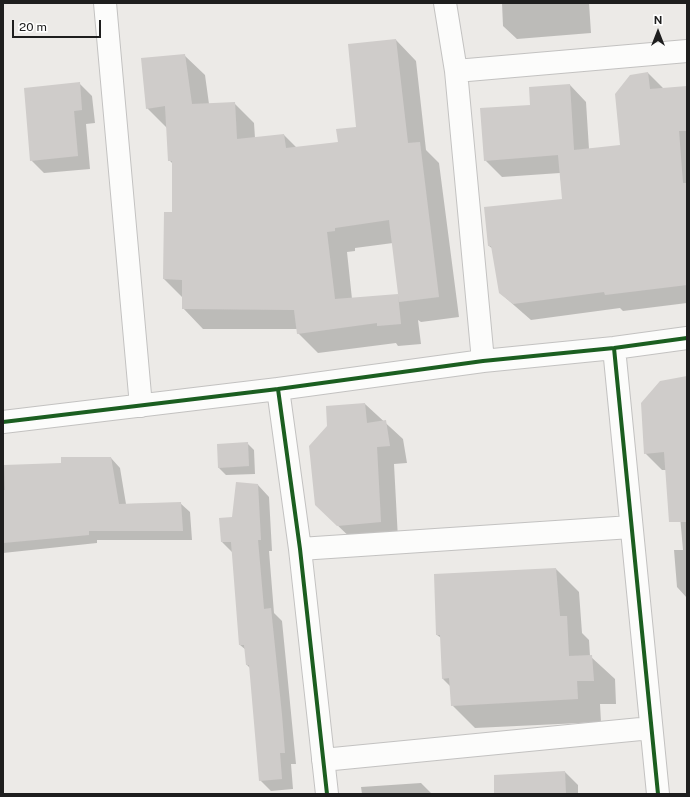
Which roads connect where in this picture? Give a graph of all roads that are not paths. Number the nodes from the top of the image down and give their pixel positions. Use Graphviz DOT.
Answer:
graph roads {
  1 [pos="105,3"];
  2 [pos="445,3"];
  3 [pos="687,50"];
  4 [pos="456,71"];
  5 [pos="687,338"];
  6 [pos="614,348"];
  7 [pos="483,361"];
  8 [pos="278,389"];
  9 [pos="141,406"];
  10 [pos="3,422"];
  11 [pos="631,527"];
  12 [pos="300,549"];
  13 [pos="652,728"];
  14 [pos="323,760"];
  15 [pos="326,794"];
  16 [pos="658,794"];
  1 -- 9 [label="street"];
  2 -- 4 [label="street"];
  3 -- 4 [label="street"];
  4 -- 7 [label="street"];
  5 -- 6 [label="street"];
  6 -- 7 [label="street"];
  6 -- 11 [label="street"];
  7 -- 8 [label="street"];
  8 -- 9 [label="street"];
  8 -- 12 [label="street"];
  9 -- 10 [label="street"];
  11 -- 12 [label="street"];
  11 -- 13 [label="street"];
  12 -- 14 [label="street"];
  13 -- 14 [label="street"];
  13 -- 16 [label="street"];
  14 -- 15 [label="street"];
}
